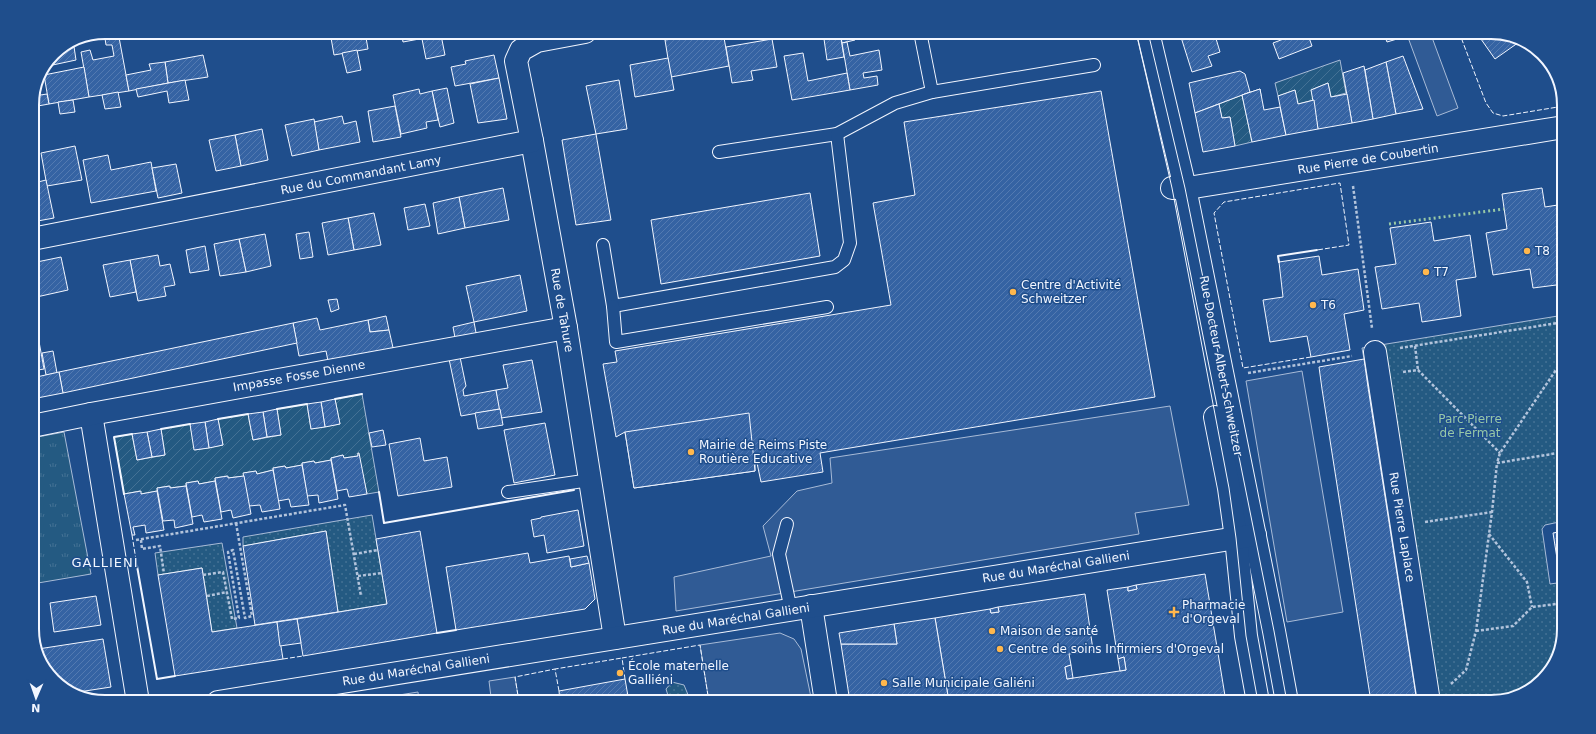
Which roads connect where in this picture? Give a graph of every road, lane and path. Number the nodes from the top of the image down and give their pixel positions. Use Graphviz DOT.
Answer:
graph roads {
  1 [pos="548,39"];
  2 [pos="921,39"];
  3 [pos="1138,39"];
  4 [pos="1149,39"];
  5 [pos="1094,64"];
  6 [pos="932,92"];
  7 [pos="1557,127"];
  8 [pos="837,134"];
  9 [pos="532,141"];
  10 [pos="719,152"];
  11 [pos="1350,162"];
  12 [pos="1178,188"];
  13 [pos="39,239"];
  14 [pos="603,245"];
  15 [pos="612,306"];
  16 [pos="827,307"];
  17 [pos="566,328"];
  18 [pos="1415,346"];
  19 [pos="1375,352"];
  20 [pos="1557,368"];
  21 [pos="1418,370"];
  22 [pos="1379,376"];
  23 [pos="91,414"];
  24 [pos="39,425"];
  25 [pos="1500,453"];
  26 [pos="1557,453"];
  27 [pos="1497,463"];
  28 [pos="590,480"];
  29 [pos="508,492"];
  30 [pos="1492,512"];
  31 [pos="236,523"];
  32 [pos="787,524"];
  33 [pos="1402,525"];
  34 [pos="1489,534"];
  35 [pos="1245,537"];
  36 [pos="140,540"];
  37 [pos="133,541"];
  38 [pos="378,550"];
  39 [pos="354,554"];
  40 [pos="382,573"];
  41 [pos="164,574"];
  42 [pos="203,575"];
  43 [pos="358,576"];
  44 [pos="227,592"];
  45 [pos="207,596"];
  46 [pos="361,596"];
  47 [pos="1557,604"];
  48 [pos="1532,607"];
  49 [pos="801,608"];
  50 [pos="1476,631"];
  51 [pos="615,638"];
  52 [pos="1449,686"];
  53 [pos="137,695"];
  54 [pos="261,695"];
  55 [pos="824,695"];
  56 [pos="1257,695"];
  57 [pos="1285,695"];
  58 [pos="1428,695"];
  1 -- 9 [label="street"];
  2 -- 6 [label="lane"];
  3 -- 12 [label="street, Rue Docteur Albert Schweitzer"];
  4 -- 12 [label="street, Rue Docteur Albert Schweitzer"];
  5 -- 6 [label="lane"];
  6 -- 8 [label="lane"];
  7 -- 11 [label="street, Rue Pierre de Coubertin"];
  8 -- 10 [label="lane"];
  8 -- 15 [label="lane"];
  9 -- 13 [label="street, Rue du Commandant Lamy"];
  9 -- 17 [label="street, Rue de Tahure"];
  11 -- 12 [label="street, Rue Pierre de Coubertin"];
  11 -- 19 [label="path"];
  12 -- 35 [label="street, Rue Docteur Albert Schweitzer"];
  14 -- 15 [label="lane"];
  15 -- 16 [label="lane"];
  17 -- 23 [label="street, Impasse Fosse Dienne"];
  17 -- 28 [label="street, Rue de Tahure"];
  18 -- 21 [label="path"];
  19 -- 22 [label="street, Rue Pierre Laplace"];
  20 -- 25 [label="path"];
  21 -- 22 [label="path"];
  21 -- 25 [label="path"];
  22 -- 33 [label="street, Rue Pierre Laplace"];
  23 -- 24 [label="street, Impasse Fosse Dienne"];
  23 -- 53 [label="street"];
  25 -- 27 [label="path"];
  26 -- 27 [label="path"];
  27 -- 30 [label="path"];
  28 -- 29 [label="lane"];
  28 -- 51 [label="street, Rue de Tahure"];
  30 -- 33 [label="path"];
  30 -- 34 [label="path"];
  31 -- 36 [label="path"];
  31 -- 39 [label="path"];
  31 -- 44 [label="path"];
  32 -- 49 [label="lane"];
  33 -- 58 [label="street, Rue Pierre Laplace"];
  34 -- 48 [label="path"];
  34 -- 50 [label="path"];
  35 -- 49 [label="street, Rue du Maréchal Gallieni"];
  35 -- 56 [label="street, Rue Docteur Albert Schweitzer"];
  35 -- 57 [label="street, Rue Docteur Albert Schweitzer"];
  36 -- 37 [label="path"];
  36 -- 41 [label="path"];
  38 -- 39 [label="path"];
  39 -- 43 [label="path"];
  40 -- 43 [label="path"];
  42 -- 44 [label="path"];
  43 -- 46 [label="path"];
  44 -- 45 [label="path"];
  47 -- 48 [label="path"];
  48 -- 50 [label="path"];
  49 -- 51 [label="street, Rue du Maréchal Gallieni"];
  49 -- 55 [label="street"];
  50 -- 52 [label="path"];
  51 -- 54 [label="street, Rue du Maréchal Gallieni"];
}
